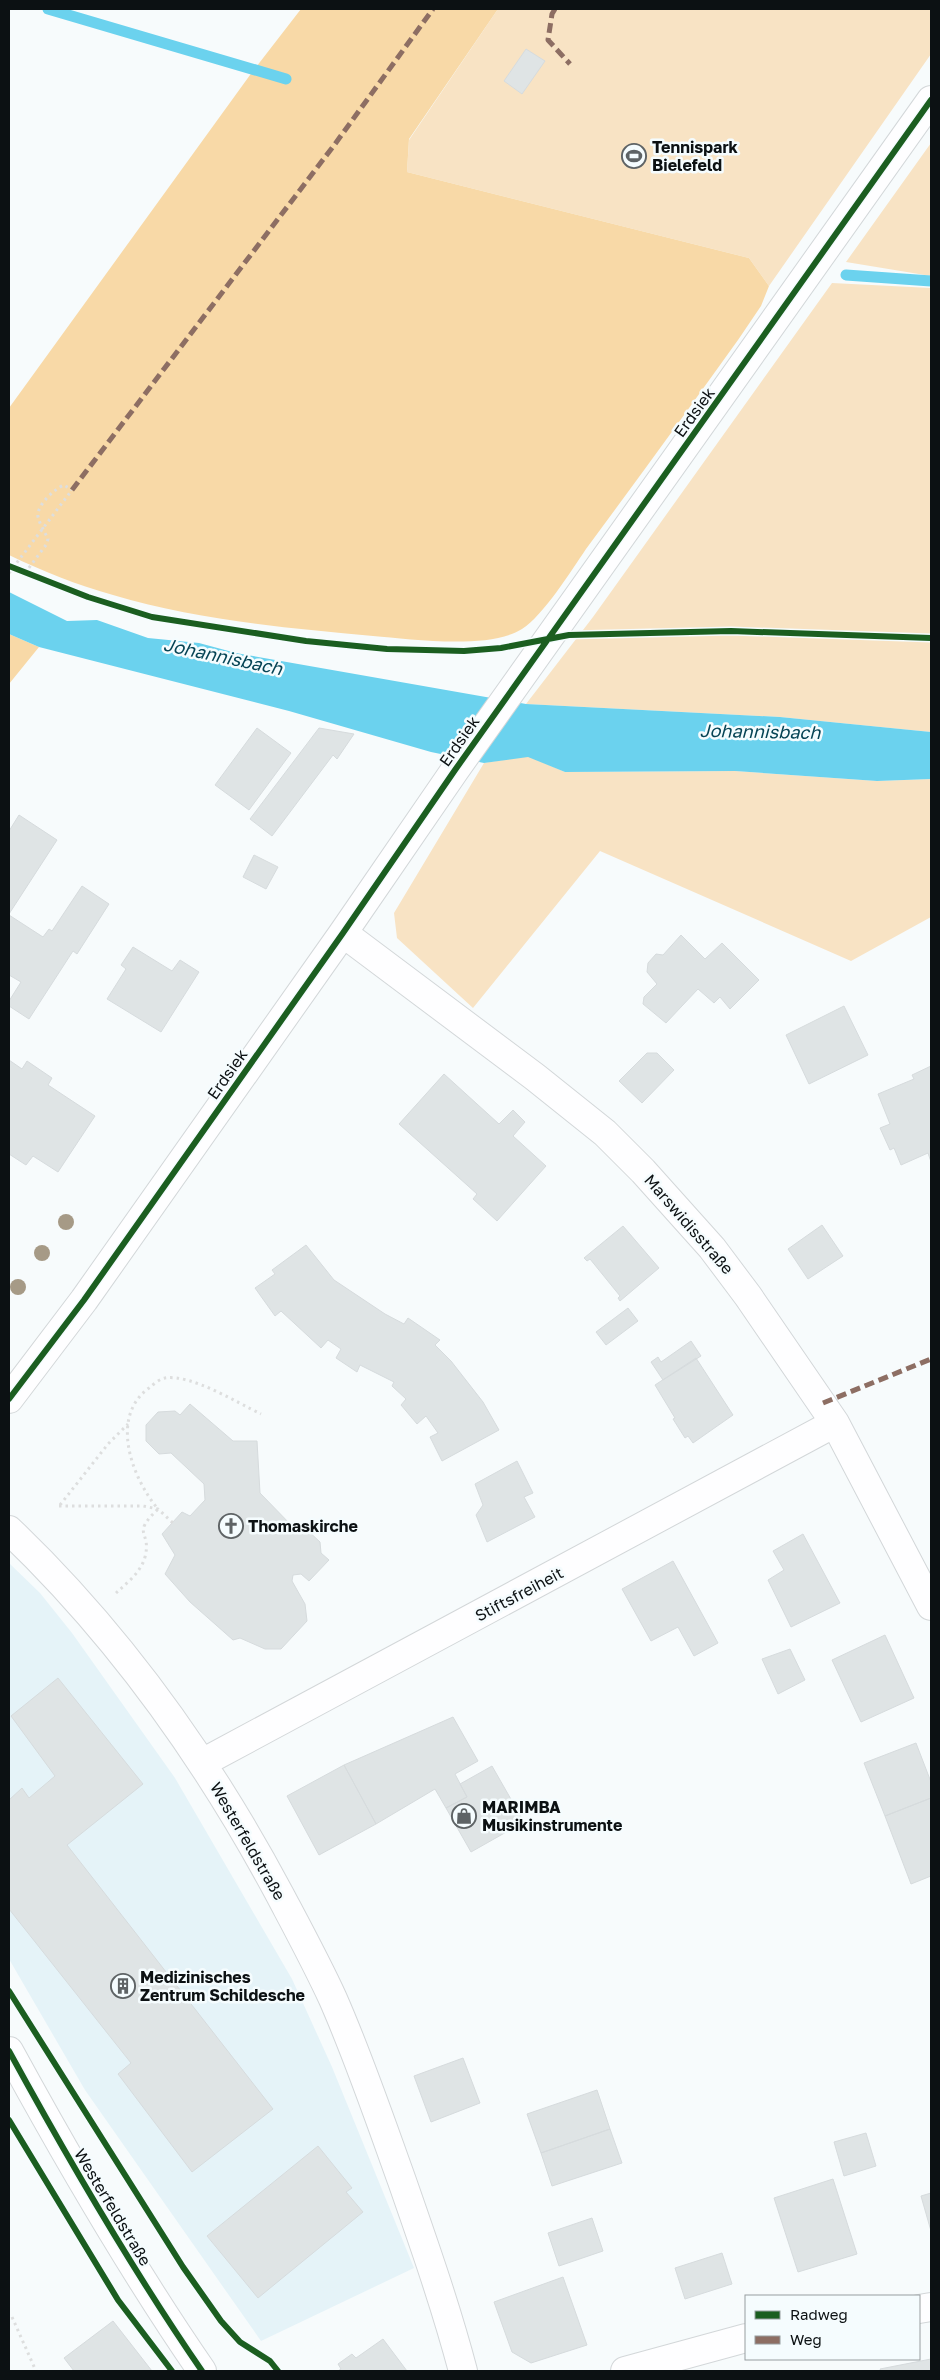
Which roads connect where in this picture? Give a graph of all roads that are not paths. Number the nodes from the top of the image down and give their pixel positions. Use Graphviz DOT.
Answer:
graph roads {
  1 [pos="931,100"];
  2 [pos="343,933"];
  3 [pos="9,1399"];
  4 [pos="835,1424"];
  5 [pos="9,1530"];
  6 [pos="931,1606"];
  7 [pos="202,1763"];
  8 [pos="9,2050"];
  9 [pos="9,2073"];
  10 [pos="74,2170"];
  11 [pos="745,2338"];
  12 [pos="202,2371"];
  13 [pos="462,2371"];
  14 [pos="625,2371"];
  1 -- 2 [label="street, Erdsiek"];
  2 -- 3 [label="street, Erdsiek"];
  2 -- 4 [label="street, Marswidisstraße"];
  4 -- 6 [label="street, Marswidisstraße"];
  4 -- 7 [label="street, Stiftsfreiheit"];
  5 -- 7 [label="street, Westerfeldstraße"];
  7 -- 13 [label="street, Westerfeldstraße"];
  8 -- 10 [label="street, Westerfeldstraße"];
  9 -- 10 [label="street, Westerfeldstraße"];
  10 -- 12 [label="street, Westerfeldstraße"];
  11 -- 14 [label="street"];
}
